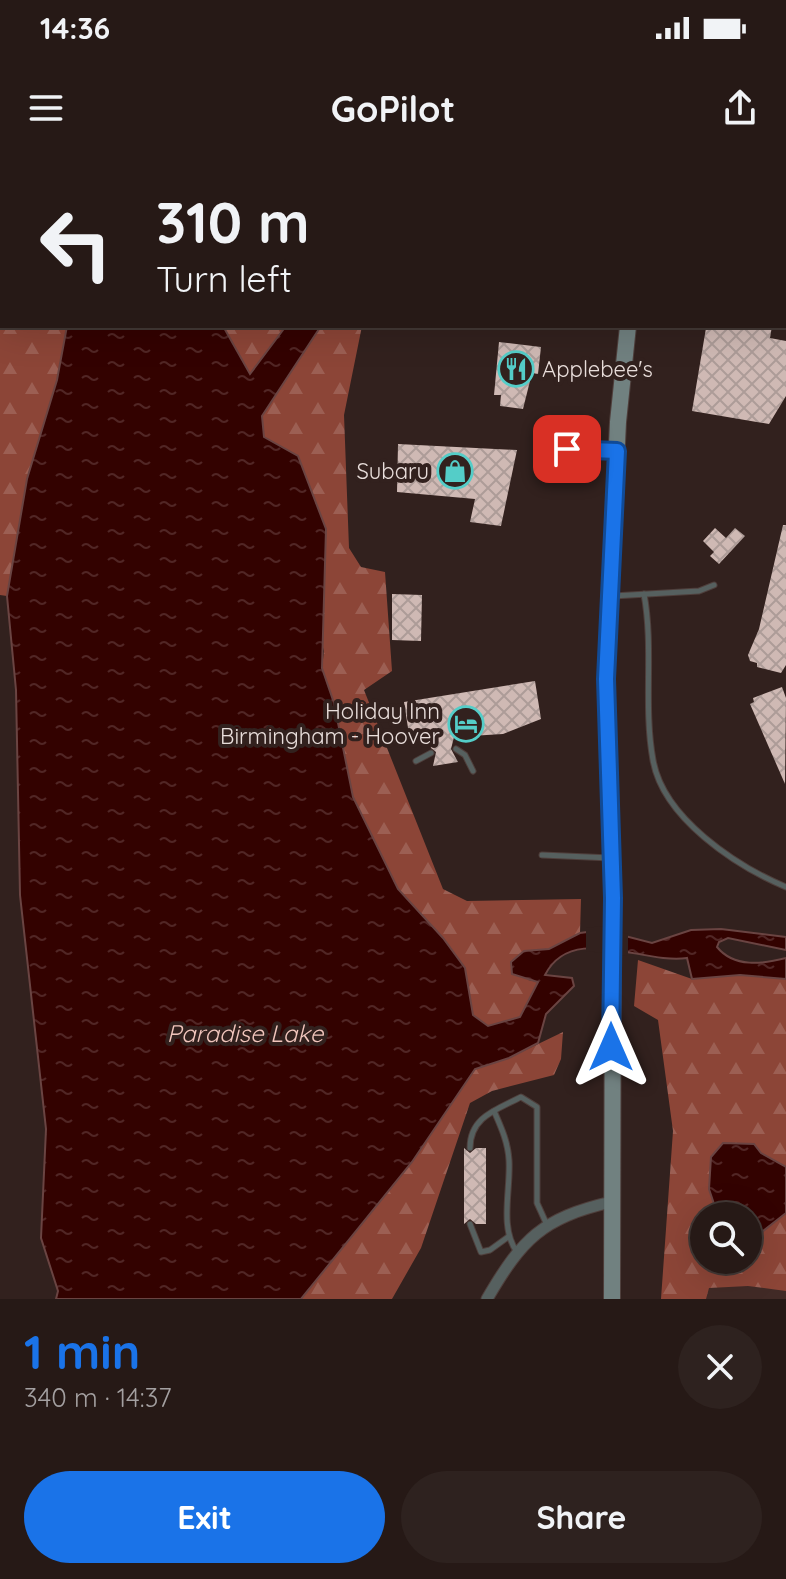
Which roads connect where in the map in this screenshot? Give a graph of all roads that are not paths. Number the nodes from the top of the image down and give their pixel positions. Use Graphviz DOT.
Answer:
graph roads {
  1 [pos="628,328"];
  2 [pos="542,447"];
  3 [pos="617,451"];
  4 [pos="714,585"];
  5 [pos="644,594"];
  6 [pos="610,596"];
  7 [pos="456,749"];
  8 [pos="431,753"];
  9 [pos="416,761"];
  10 [pos="473,771"];
  11 [pos="542,855"];
  12 [pos="612,858"];
  13 [pos="786,887"];
  14 [pos="494,1111"];
  15 [pos="470,1148"];
  16 [pos="611,1202"];
  17 [pos="470,1224"];
  18 [pos="547,1226"];
  19 [pos="508,1237"];
  20 [pos="517,1252"];
  21 [pos="487,1299"];
  22 [pos="612,1299"];
  1 -- 3 [label="main road"];
  2 -- 3 [label="lane"];
  3 -- 6 [label="main road"];
  4 -- 5 [label="lane"];
  5 -- 6 [label="lane"];
  5 -- 13 [label="lane"];
  6 -- 12 [label="main road"];
  7 -- 10 [label="lane"];
  8 -- 9 [label="lane"];
  11 -- 12 [label="lane"];
  12 -- 16 [label="main road"];
  14 -- 15 [label="lane"];
  14 -- 18 [label="lane"];
  14 -- 19 [label="lane"];
  16 -- 18 [label="street"];
  16 -- 22 [label="main road"];
  17 -- 19 [label="lane"];
  18 -- 20 [label="street"];
  19 -- 20 [label="lane"];
  20 -- 21 [label="street"];
}
